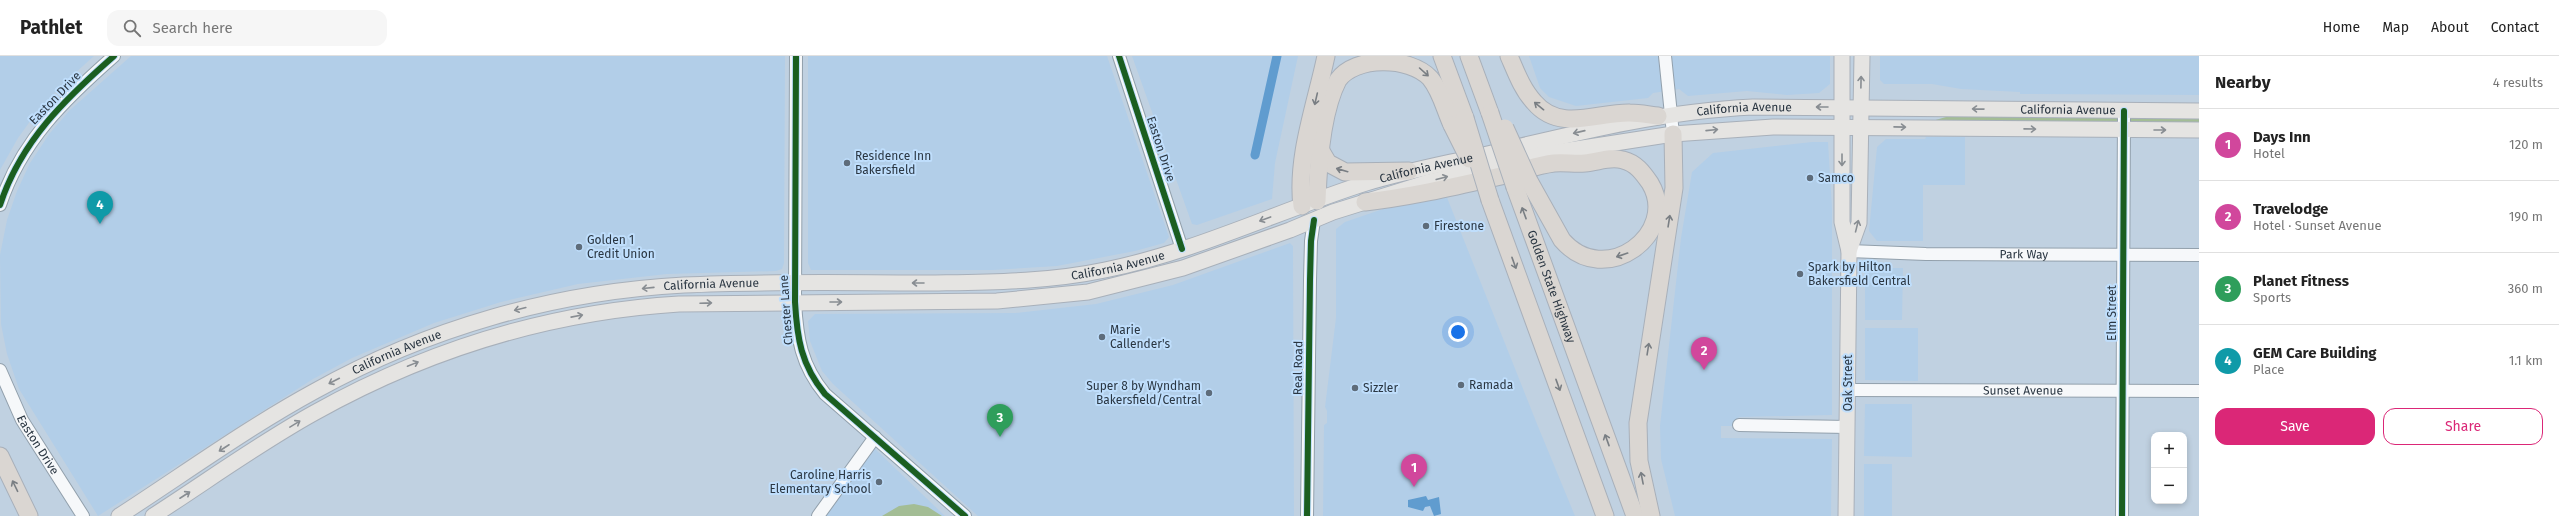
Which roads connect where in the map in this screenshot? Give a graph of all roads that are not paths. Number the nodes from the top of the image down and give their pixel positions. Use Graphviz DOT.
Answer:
graph roads {
  1 [pos="114,56"];
  2 [pos="796,56"];
  3 [pos="1119,56"];
  4 [pos="1326,56"];
  5 [pos="1442,56"];
  6 [pos="1509,56"];
  7 [pos="1665,56"];
  8 [pos="1842,56"];
  9 [pos="1862,56"];
  10 [pos="1470,58"];
  11 [pos="1842,107"];
  12 [pos="1861,107"];
  13 [pos="2124,110"];
  14 [pos="2199,111"];
  15 [pos="1664,115"];
  16 [pos="1458,122"];
  17 [pos="1842,127"];
  18 [pos="1861,128"];
  19 [pos="2124,129"];
  20 [pos="2199,130"];
  21 [pos="1673,134"];
  22 [pos="1640,138"];
  23 [pos="1321,151"];
  24 [pos="1555,163"];
  25 [pos="1409,171"];
  26 [pos="1522,184"];
  27 [pos="1365,202"];
  28 [pos="1309,204"];
  29 [pos="0,205"];
  30 [pos="1314,220"];
  31 [pos="1182,249"];
  32 [pos="1849,251"];
  33 [pos="2124,255"];
  34 [pos="2199,255"];
  35 [pos="1108,270"];
  36 [pos="1036,281"];
  37 [pos="795,283"];
  38 [pos="1104,289"];
  39 [pos="1049,298"];
  40 [pos="557,301"];
  41 [pos="965,301"];
  42 [pos="795,302"];
  43 [pos="542,323"];
  44 [pos="0,370"];
  45 [pos="1848,390"];
  46 [pos="2123,390"];
  47 [pos="2199,391"];
  48 [pos="1739,425"];
  49 [pos="1848,426"];
  50 [pos="874,437"];
  51 [pos="0,456"];
  52 [pos="29,516"];
  53 [pos="83,516"];
  54 [pos="119,516"];
  55 [pos="153,516"];
  56 [pos="818,516"];
  57 [pos="965,516"];
  58 [pos="1307,516"];
  59 [pos="1605,516"];
  60 [pos="1635,516"];
  61 [pos="1651,516"];
  62 [pos="1846,516"];
  63 [pos="2122,516"];
  1 -- 29 [label="street, Easton Drive"];
  2 -- 37 [label="street, Chester Lane"];
  3 -- 31 [label="street, Easton Drive"];
  4 -- 28 [label="highway, one-way"];
  5 -- 16 [label="highway"];
  15 -- 6 [label="highway, one-way"];
  7 -- 15 [label="street"];
  8 -- 11 [label="main road, Oak Street"];
  12 -- 9 [label="main road, Oak Street, one-way"];
  10 -- 26 [label="highway, bridge"];
  11 -- 12 [label="main road, California Avenue"];
  11 -- 15 [label="main road, California Avenue, one-way"];
  11 -- 17 [label="main road, Oak Street"];
  13 -- 12 [label="main road, California Avenue, one-way"];
  12 -- 18 [label="main road, Oak Street"];
  13 -- 14 [label="main road, California Avenue"];
  13 -- 19 [label="street, Elm Street"];
  15 -- 21 [label="street"];
  15 -- 25 [label="main road, California Avenue, one-way"];
  23 -- 16 [label="highway, one-way"];
  16 -- 59 [label="highway, one-way, bridge"];
  17 -- 18 [label="main road, California Avenue"];
  21 -- 17 [label="main road, California Avenue, one-way"];
  17 -- 32 [label="main road, Oak Street, one-way"];
  18 -- 19 [label="main road, California Avenue, one-way"];
  32 -- 18 [label="main road, Oak Street, one-way"];
  19 -- 20 [label="main road, California Avenue, one-way"];
  19 -- 33 [label="street, Elm Street"];
  21 -- 22 [label="main road, California Avenue"];
  61 -- 21 [label="highway, one-way"];
  22 -- 24 [label="main road"];
  27 -- 22 [label="main road, California Avenue, one-way"];
  25 -- 23 [label="highway, one-way"];
  23 -- 28 [label="highway"];
  24 -- 26 [label="highway, one-way"];
  24 -- 27 [label="highway"];
  25 -- 28 [label="main road, California Avenue"];
  60 -- 26 [label="highway, Golden State Highway, one-way"];
  27 -- 30 [label="main road, California Avenue"];
  28 -- 30 [label="main road"];
  28 -- 31 [label="main road, California Avenue, one-way"];
  30 -- 38 [label="main road, California Avenue"];
  30 -- 58 [label="street, Real Road"];
  31 -- 35 [label="main road, California Avenue"];
  31 -- 38 [label="main road"];
  32 -- 33 [label="street, Park Way"];
  32 -- 45 [label="main road, Oak Street"];
  33 -- 34 [label="street, Park Way"];
  33 -- 46 [label="street, Elm Street"];
  35 -- 36 [label="main road, California Avenue"];
  35 -- 39 [label="main road"];
  36 -- 37 [label="main road, California Avenue, one-way"];
  36 -- 41 [label="main road"];
  37 -- 40 [label="main road, California Avenue, one-way"];
  37 -- 42 [label="street, Chester Lane"];
  38 -- 39 [label="main road, California Avenue"];
  39 -- 41 [label="main road, California Avenue"];
  40 -- 43 [label="main road"];
  40 -- 54 [label="main road, California Avenue, one-way"];
  42 -- 41 [label="main road, California Avenue, one-way"];
  43 -- 42 [label="main road, California Avenue, one-way"];
  42 -- 50 [label="street, Chester Lane"];
  55 -- 43 [label="main road, California Avenue, one-way"];
  44 -- 53 [label="street, Easton Drive"];
  45 -- 46 [label="street, Sunset Avenue"];
  45 -- 49 [label="main road, Oak Street"];
  46 -- 47 [label="street, Sunset Avenue"];
  46 -- 63 [label="street, Elm Street"];
  48 -- 49 [label="street"];
  49 -- 62 [label="main road, Oak Street"];
  50 -- 56 [label="street"];
  50 -- 57 [label="street, Chester Lane"];
  52 -- 51 [label="highway, one-way"];
}
